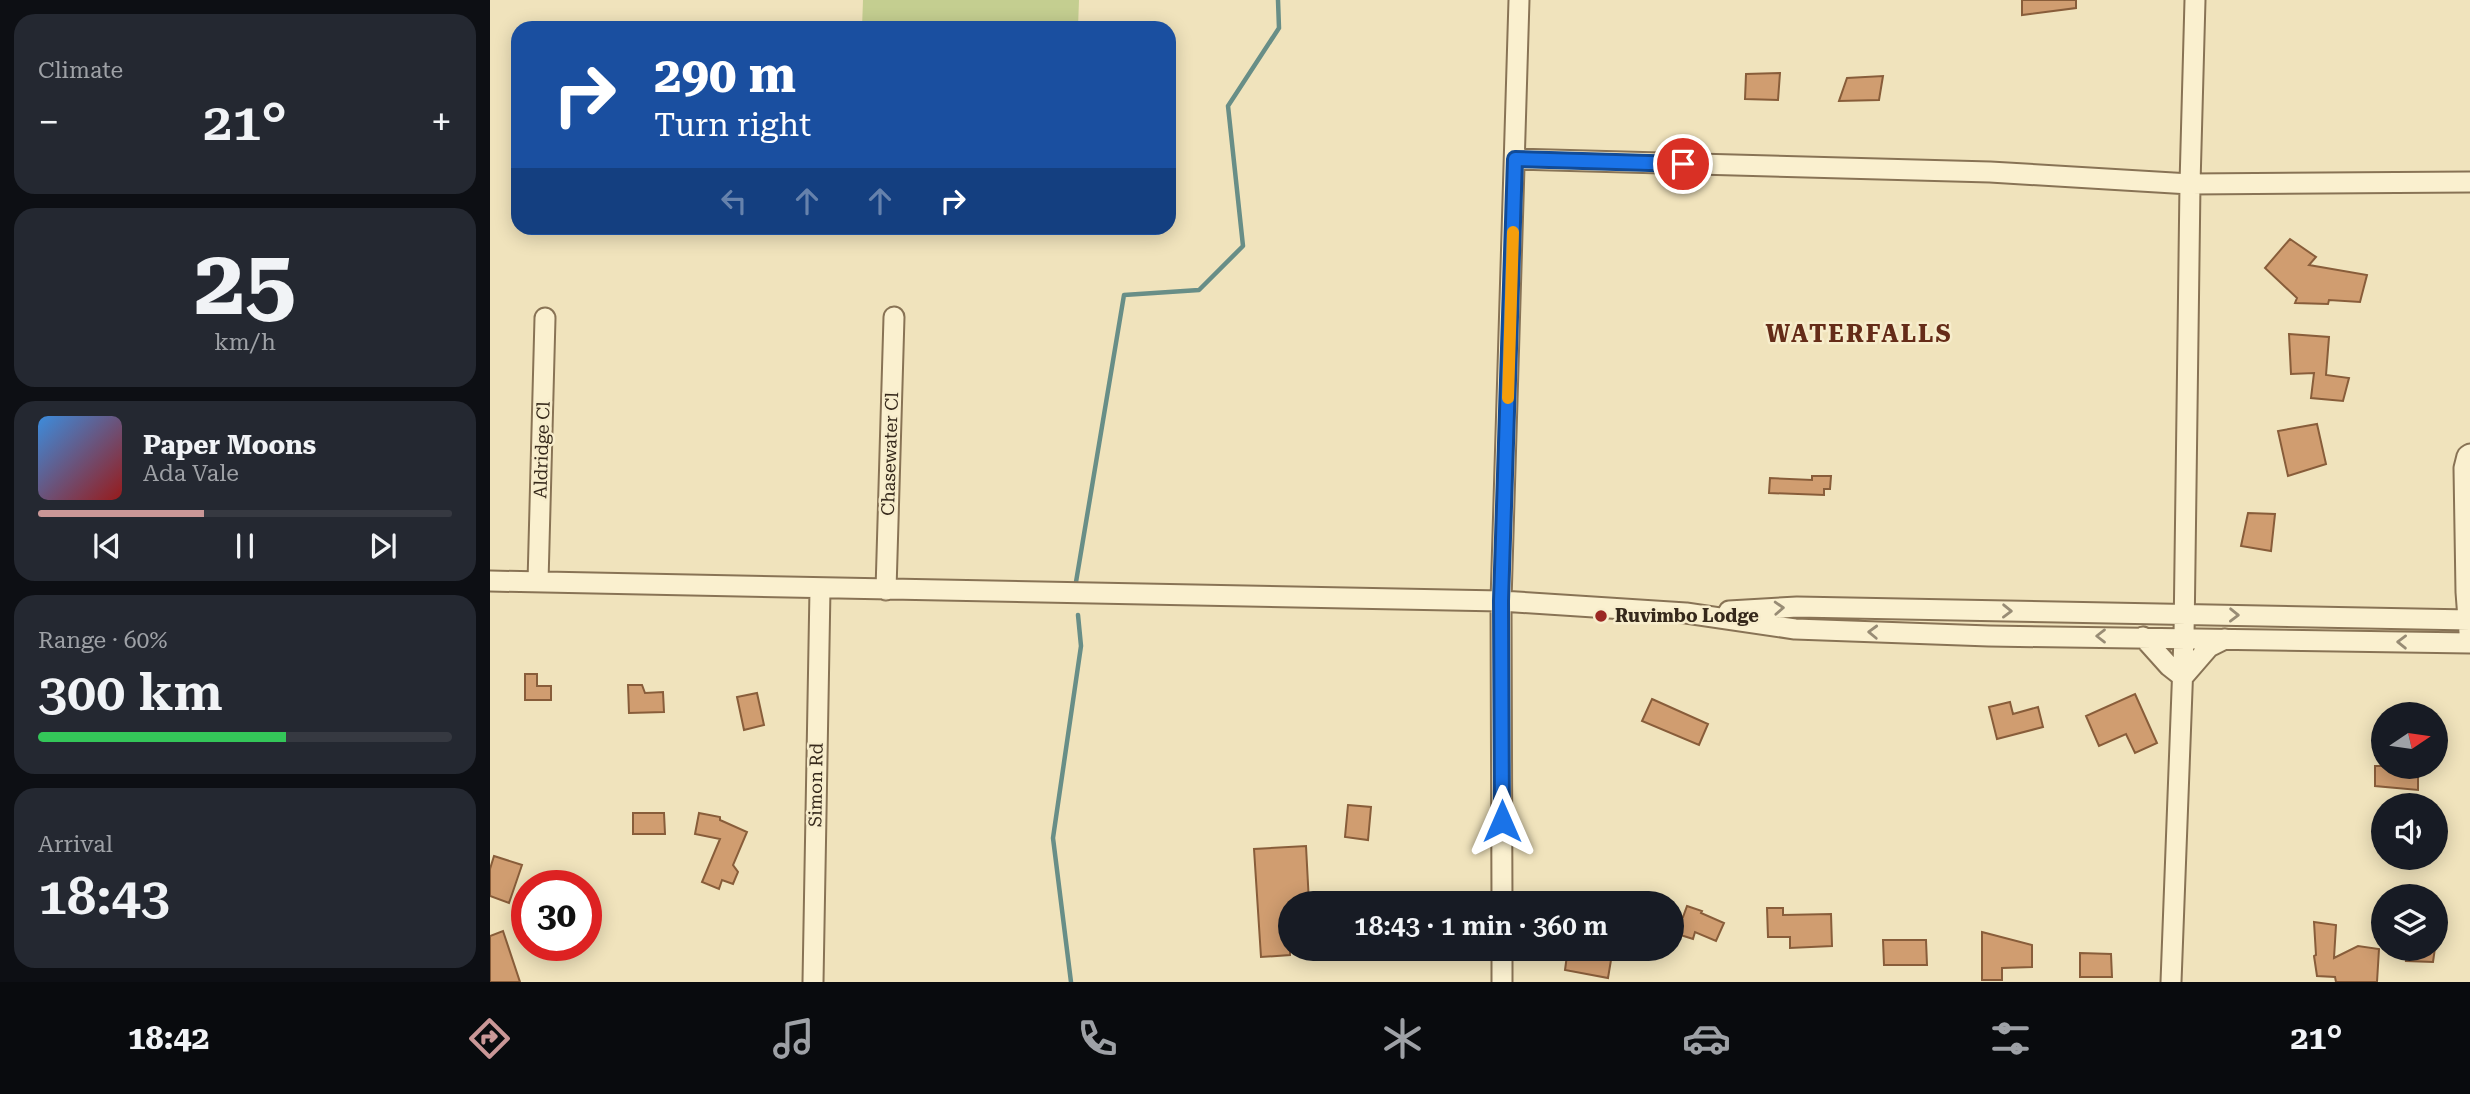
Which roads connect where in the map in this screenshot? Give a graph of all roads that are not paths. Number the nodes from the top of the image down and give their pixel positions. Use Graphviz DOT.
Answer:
graph roads {
  1 [pos="1519,0"];
  2 [pos="2195,0"];
  3 [pos="1515,159"];
  4 [pos="2470,183"];
  5 [pos="2190,184"];
  6 [pos="894,317"];
  7 [pos="545,318"];
  8 [pos="2470,454"];
  9 [pos="490,582"];
  10 [pos="538,582"];
  11 [pos="820,589"];
  12 [pos="886,590"];
  13 [pos="1501,601"];
  14 [pos="1686,613"];
  15 [pos="2183,614"];
  16 [pos="2470,620"];
  17 [pos="2143,637"];
  18 [pos="2184,637"];
  19 [pos="2227,638"];
  20 [pos="2469,643"];
  21 [pos="2183,677"];
  22 [pos="1502,891"];
  23 [pos="1502,961"];
  24 [pos="813,982"];
  25 [pos="1502,982"];
  26 [pos="2171,982"];
  1 -- 3 [label="street"];
  2 -- 5 [label="street"];
  3 -- 5 [label="street"];
  3 -- 13 [label="street"];
  4 -- 5 [label="street"];
  5 -- 15 [label="street"];
  6 -- 12 [label="street, Chasewater Cl"];
  7 -- 10 [label="street, Aldridge Cl"];
  8 -- 16 [label="street"];
  9 -- 10 [label="street"];
  10 -- 11 [label="street"];
  11 -- 12 [label="street"];
  11 -- 24 [label="street, Simon Rd"];
  12 -- 13 [label="street"];
  13 -- 14 [label="street"];
  13 -- 22 [label="street"];
  14 -- 15 [label="street, one-way"];
  17 -- 14 [label="street, one-way"];
  15 -- 16 [label="street, one-way"];
  15 -- 18 [label="street"];
  16 -- 20 [label="street"];
  17 -- 18 [label="street"];
  17 -- 21 [label="street"];
  18 -- 19 [label="street"];
  18 -- 21 [label="street"];
  20 -- 19 [label="street, one-way"];
  19 -- 21 [label="street"];
  21 -- 26 [label="street"];
  23 -- 25 [label="street"];
}
